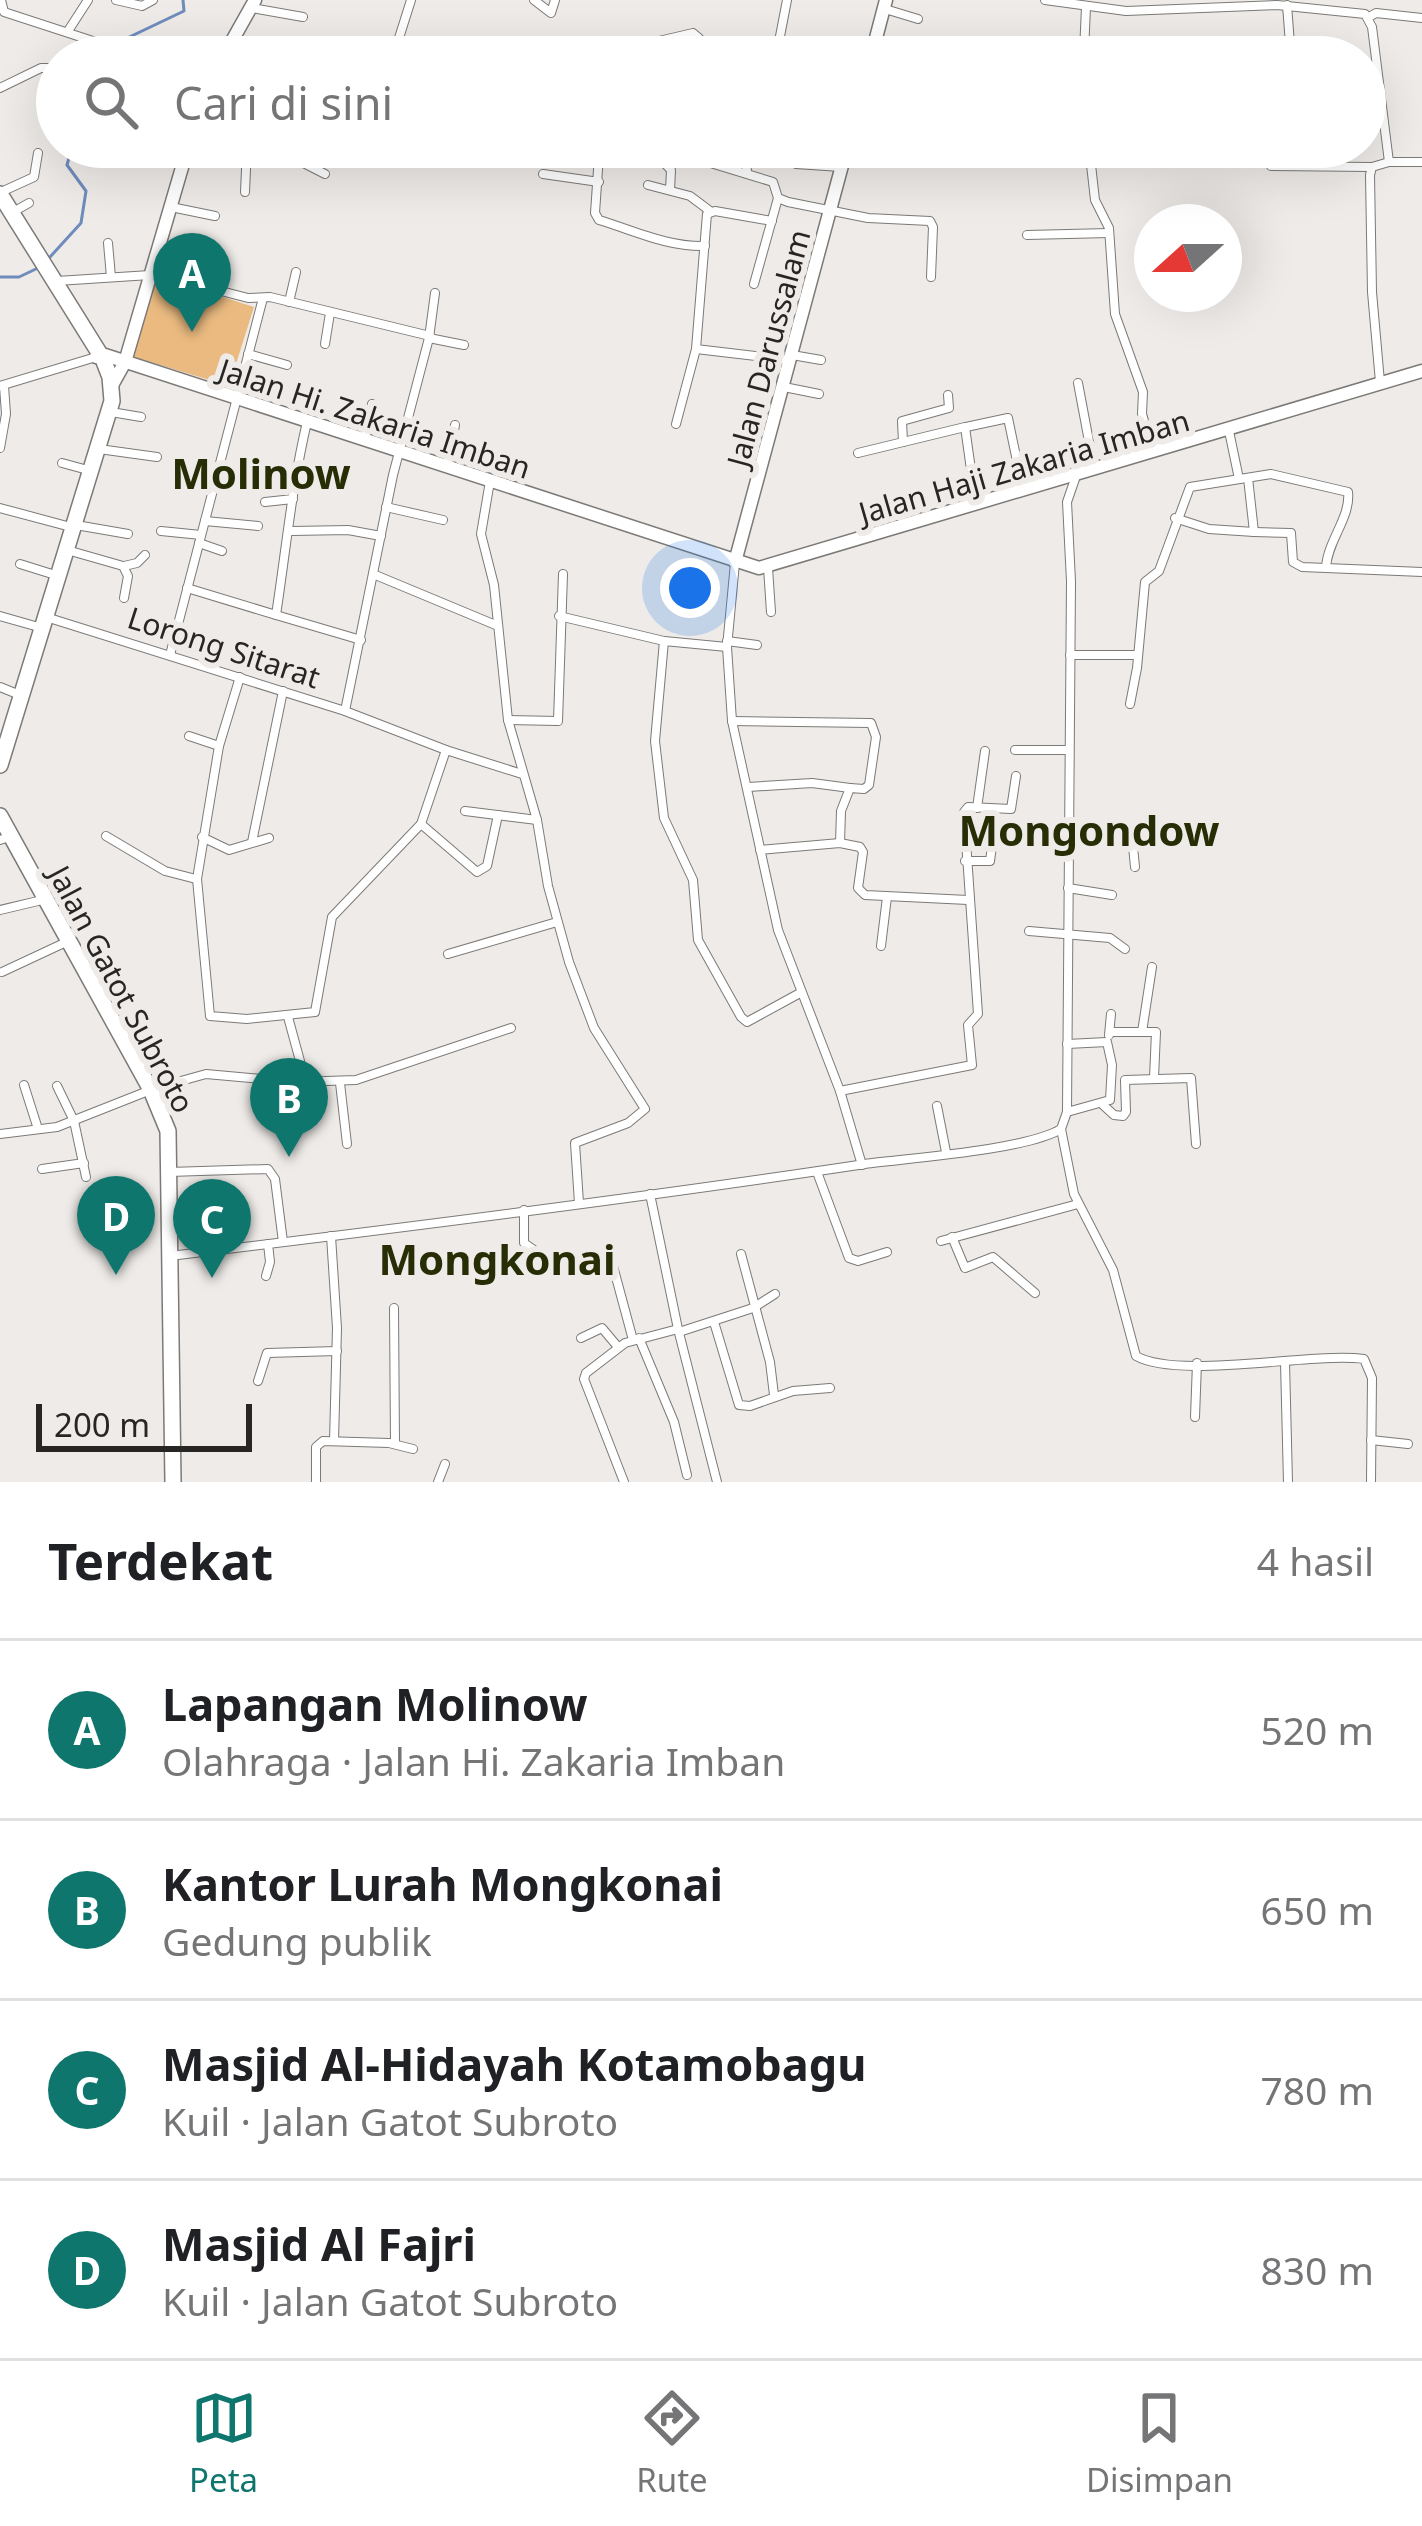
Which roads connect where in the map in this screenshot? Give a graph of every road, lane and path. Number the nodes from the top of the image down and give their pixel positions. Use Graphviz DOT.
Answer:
graph roads {
  1 [pos="2,0"];
  2 [pos="88,0"];
  3 [pos="116,0"];
  4 [pos="153,0"];
  5 [pos="411,0"];
  6 [pos="534,0"];
  7 [pos="555,0"];
  8 [pos="787,0"];
  9 [pos="1045,0"];
  10 [pos="253,4"];
  11 [pos="885,4"];
  12 [pos="1084,5"];
  13 [pos="1287,5"];
  14 [pos="303,17"];
  15 [pos="1369,17"];
  16 [pos="1422,18"];
  17 [pos="918,19"];
  18 [pos="68,31"];
  19 [pos="80,36"];
  20 [pos="238,36"];
  21 [pos="400,36"];
  22 [pos="780,36"];
  23 [pos="877,36"];
  24 [pos="1084,36"];
  25 [pos="1289,36"];
  26 [pos="1372,36"];
  27 [pos="36,70"];
  28 [pos="0,88"];
  29 [pos="1386,140"];
  30 [pos="1389,162"];
  31 [pos="1422,162"];
  32 [pos="1386,163"];
  33 [pos="36,165"];
  34 [pos="182,168"];
  35 [pos="246,168"];
  36 [pos="313,168"];
  37 [pos="599,168"];
  38 [pos="669,168"];
  39 [pos="731,168"];
  40 [pos="747,168"];
  41 [pos="841,168"];
  42 [pos="1091,168"];
  43 [pos="1372,168"];
  44 [pos="747,172"];
  45 [pos="325,174"];
  46 [pos="543,174"];
  47 [pos="599,182"];
  48 [pos="648,184"];
  49 [pos="670,190"];
  50 [pos="244,192"];
  51 [pos="0,193"];
  52 [pos="778,198"];
  53 [pos="29,203"];
  54 [pos="170,206"];
  55 [pos="6,209"];
  56 [pos="710,211"];
  57 [pos="830,211"];
  58 [pos="215,216"];
  59 [pos="772,221"];
  60 [pos="1109,233"];
  61 [pos="1028,235"];
  62 [pos="108,243"];
  63 [pos="706,246"];
  64 [pos="221,260"];
  65 [pos="45,269"];
  66 [pos="296,272"];
  67 [pos="151,274"];
  68 [pos="111,277"];
  69 [pos="931,277"];
  70 [pos="754,284"];
  71 [pos="219,289"];
  72 [pos="435,293"];
  73 [pos="263,298"];
  74 [pos="289,302"];
  75 [pos="330,314"];
  76 [pos="429,337"];
  77 [pos="326,344"];
  78 [pos="464,345"];
  79 [pos="696,349"];
  80 [pos="248,354"];
  81 [pos="98,356"];
  82 [pos="790,357"];
  83 [pos="820,360"];
  84 [pos="124,362"];
  85 [pos="287,365"];
  86 [pos="1422,371"];
  87 [pos="1380,382"];
  88 [pos="1078,383"];
  89 [pos="2,386"];
  90 [pos="782,386"];
  91 [pos="818,394"];
  92 [pos="948,395"];
  93 [pos="236,397"];
  94 [pos="109,399"];
  95 [pos="372,404"];
  96 [pos="141,417"];
  97 [pos="307,420"];
  98 [pos="676,424"];
  99 [pos="455,425"];
  100 [pos="965,427"];
  101 [pos="1229,431"];
  102 [pos="364,438"];
  103 [pos="98,442"];
  104 [pos="903,442"];
  105 [pos="0,448"];
  106 [pos="400,449"];
  107 [pos="1153,452"];
  108 [pos="858,453"];
  109 [pos="157,457"];
  110 [pos="62,463"];
  111 [pos="447,466"];
  112 [pos="85,469"];
  113 [pos="1095,470"];
  114 [pos="1077,475"];
  115 [pos="1243,479"];
  116 [pos="490,481"];
  117 [pos="1052,482"];
  118 [pos="1023,491"];
  119 [pos="293,499"];
  120 [pos="265,502"];
  121 [pos="1067,502"];
  122 [pos="976,505"];
  123 [pos="386,507"];
  124 [pos="0,508"];
  125 [pos="1175,518"];
  126 [pos="205,520"];
  127 [pos="443,520"];
  128 [pos="70,525"];
  129 [pos="258,526"];
  130 [pos="639,530"];
  131 [pos="161,531"];
  132 [pos="291,531"];
  133 [pos="1254,532"];
  134 [pos="128,534"];
  135 [pos="381,536"];
  136 [pos="200,539"];
  137 [pos="67,550"];
  138 [pos="222,551"];
  139 [pos="145,555"];
  140 [pos="735,562"];
  141 [pos="20,564"];
  142 [pos="122,566"];
  143 [pos="1326,567"];
  144 [pos="768,568"];
  145 [pos="1422,572"];
  146 [pos="52,574"];
  147 [pos="374,574"];
  148 [pos="563,574"];
  149 [pos="187,587"];
  150 [pos="124,598"];
  151 [pos="771,612"];
  152 [pos="276,615"];
  153 [pos="0,616"];
  154 [pos="560,616"];
  155 [pos="40,619"];
  156 [pos="498,626"];
  157 [pos="361,640"];
  158 [pos="664,640"];
  159 [pos="727,644"];
  160 [pos="757,645"];
  161 [pos="1070,655"];
  162 [pos="1138,655"];
  163 [pos="170,656"];
  164 [pos="240,677"];
  165 [pos="8,690"];
  166 [pos="283,691"];
  167 [pos="1130,704"];
  168 [pos="345,711"];
  169 [pos="508,720"];
  170 [pos="732,721"];
  171 [pos="189,736"];
  172 [pos="0,740"];
  173 [pos="219,746"];
  174 [pos="1068,749"];
  175 [pos="446,750"];
  176 [pos="1015,750"];
  177 [pos="985,751"];
  178 [pos="0,764"];
  179 [pos="524,774"];
  180 [pos="1016,776"];
  181 [pos="748,788"];
  182 [pos="850,788"];
  183 [pos="977,808"];
  184 [pos="465,811"];
  185 [pos="498,815"];
  186 [pos="0,816"];
  187 [pos="537,820"];
  188 [pos="421,824"];
  189 [pos="106,836"];
  190 [pos="1068,836"];
  191 [pos="1,837"];
  192 [pos="269,838"];
  193 [pos="252,842"];
  194 [pos="840,843"];
  195 [pos="201,844"];
  196 [pos="992,845"];
  197 [pos="760,850"];
  198 [pos="965,861"];
  199 [pos="1136,868"];
  200 [pos="196,879"];
  201 [pos="1068,888"];
  202 [pos="1112,895"];
  203 [pos="887,897"];
  204 [pos="968,900"];
  205 [pos="38,901"];
  206 [pos="0,910"];
  207 [pos="557,922"];
  208 [pos="1029,931"];
  209 [pos="1068,934"];
  210 [pos="62,944"];
  211 [pos="881,946"];
  212 [pos="1125,949"];
  213 [pos="448,953"];
  214 [pos="1152,967"];
  215 [pos="2,972"];
  216 [pos="90,989"];
  217 [pos="800,993"];
  218 [pos="1111,1014"];
  219 [pos="287,1017"];
  220 [pos="512,1028"];
  221 [pos="1142,1032"];
  222 [pos="1108,1037"];
  223 [pos="1067,1044"];
  224 [pos="1154,1078"];
  225 [pos="306,1082"];
  226 [pos="340,1083"];
  227 [pos="24,1085"];
  228 [pos="57,1086"];
  229 [pos="147,1091"];
  230 [pos="840,1091"];
  231 [pos="1102,1104"];
  232 [pos="937,1106"];
  233 [pos="1067,1112"];
  234 [pos="74,1121"];
  235 [pos="1061,1129"];
  236 [pos="38,1130"];
  237 [pos="0,1134"];
  238 [pos="347,1144"];
  239 [pos="1196,1144"];
  240 [pos="946,1152"];
  241 [pos="84,1163"];
  242 [pos="859,1166"];
  243 [pos="42,1169"];
  244 [pos="170,1172"];
  245 [pos="817,1172"];
  246 [pos="86,1177"];
  247 [pos="650,1194"];
  248 [pos="579,1203"];
  249 [pos="1078,1204"];
  250 [pos="524,1210"];
  251 [pos="331,1236"];
  252 [pos="952,1237"];
  253 [pos="941,1240"];
  254 [pos="283,1242"];
  255 [pos="268,1244"];
  256 [pos="537,1252"];
  257 [pos="887,1252"];
  258 [pos="741,1254"];
  259 [pos="166,1256"];
  260 [pos="614,1266"];
  261 [pos="266,1276"];
  262 [pos="1035,1293"];
  263 [pos="776,1294"];
  264 [pos="394,1308"];
  265 [pos="753,1308"];
  266 [pos="714,1322"];
  267 [pos="679,1330"];
  268 [pos="581,1338"];
  269 [pos="636,1339"];
  270 [pos="618,1347"];
  271 [pos="337,1351"];
  272 [pos="1285,1362"];
  273 [pos="1197,1364"];
  274 [pos="258,1381"];
  275 [pos="830,1388"];
  276 [pos="774,1395"];
  277 [pos="1195,1418"];
  278 [pos="1371,1440"];
  279 [pos="334,1441"];
  280 [pos="394,1444"];
  281 [pos="1408,1444"];
  282 [pos="413,1449"];
  283 [pos="445,1465"];
  284 [pos="688,1475"];
  285 [pos="169,1482"];
  286 [pos="316,1482"];
  287 [pos="438,1482"];
  288 [pos="624,1482"];
  289 [pos="717,1482"];
  290 [pos="1288,1482"];
  291 [pos="1371,1482"];
  1 -- 18 [label="street"];
  2 -- 18 [label="street"];
  3 -- 4 [label="street"];
  5 -- 21 [label="street"];
  6 -- 7 [label="street"];
  8 -- 22 [label="street"];
  9 -- 12 [label="street"];
  10 -- 14 [label="street"];
  10 -- 20 [label="main road"];
  11 -- 17 [label="street"];
  11 -- 23 [label="main road"];
  12 -- 13 [label="street"];
  12 -- 24 [label="street"];
  13 -- 15 [label="street"];
  13 -- 25 [label="street"];
  15 -- 16 [label="street"];
  15 -- 26 [label="street"];
  18 -- 19 [label="street"];
  27 -- 28 [label="street"];
  29 -- 30 [label="street"];
  30 -- 31 [label="street"];
  30 -- 32 [label="street"];
  33 -- 51 [label="street"];
  34 -- 54 [label="main road"];
  35 -- 50 [label="street"];
  36 -- 45 [label="street"];
  37 -- 47 [label="street"];
  38 -- 49 [label="street"];
  39 -- 44 [label="street"];
  40 -- 44 [label="street"];
  41 -- 57 [label="main road, Jalan Darussalam"];
  42 -- 60 [label="street"];
  43 -- 87 [label="street"];
  44 -- 52 [label="street"];
  46 -- 47 [label="street"];
  47 -- 63 [label="street"];
  48 -- 49 [label="street"];
  49 -- 56 [label="street"];
  51 -- 55 [label="highway"];
  52 -- 57 [label="street"];
  52 -- 59 [label="street"];
  53 -- 55 [label="street"];
  54 -- 58 [label="street"];
  54 -- 67 [label="main road"];
  55 -- 65 [label="highway"];
  56 -- 59 [label="street"];
  56 -- 63 [label="street"];
  57 -- 69 [label="street"];
  57 -- 82 [label="main road, Jalan Darussalam"];
  59 -- 70 [label="street"];
  60 -- 61 [label="street"];
  60 -- 107 [label="street"];
  62 -- 68 [label="street"];
  63 -- 79 [label="street"];
  64 -- 71 [label="street"];
  65 -- 68 [label="street"];
  65 -- 81 [label="highway"];
  66 -- 74 [label="street"];
  67 -- 68 [label="street"];
  67 -- 71 [label="street"];
  67 -- 84 [label="main road"];
  71 -- 73 [label="street"];
  72 -- 76 [label="street, Lorong Sitarat"];
  73 -- 74 [label="street"];
  73 -- 80 [label="street"];
  74 -- 75 [label="street"];
  75 -- 76 [label="street"];
  75 -- 77 [label="street"];
  76 -- 78 [label="street"];
  76 -- 106 [label="street, Lorong Sitarat"];
  79 -- 82 [label="street"];
  79 -- 98 [label="street"];
  80 -- 85 [label="street"];
  80 -- 93 [label="street"];
  81 -- 84 [label="main road, Jalan Hi. Zakaria Imban"];
  81 -- 89 [label="street"];
  81 -- 94 [label="highway"];
  82 -- 83 [label="street"];
  82 -- 90 [label="main road, Jalan Darussalam"];
  84 -- 93 [label="main road, Jalan Hi. Zakaria Imban"];
  84 -- 94 [label="main road"];
  86 -- 87 [label="main road, Jalan Haji Zakaria Imban"];
  87 -- 101 [label="main road, Jalan Haji Zakaria Imban"];
  88 -- 113 [label="street"];
  89 -- 105 [label="street"];
  90 -- 91 [label="street"];
  90 -- 140 [label="main road, Jalan Darussalam"];
  92 -- 104 [label="street"];
  93 -- 97 [label="main road, Jalan Hi. Zakaria Imban"];
  93 -- 126 [label="street"];
  94 -- 96 [label="street"];
  94 -- 103 [label="highway"];
  95 -- 102 [label="street"];
  97 -- 102 [label="main road, Jalan Hi. Zakaria Imban"];
  97 -- 119 [label="street"];
  99 -- 111 [label="street"];
  100 -- 104 [label="street"];
  100 -- 118 [label="street"];
  100 -- 122 [label="street"];
  101 -- 107 [label="main road, Jalan Haji Zakaria Imban"];
  101 -- 115 [label="street"];
  102 -- 106 [label="main road, Jalan Hi. Zakaria Imban"];
  103 -- 109 [label="street"];
  103 -- 112 [label="highway"];
  103 -- 128 [label="highway"];
  104 -- 108 [label="street"];
  106 -- 111 [label="main road, Jalan Hi. Zakaria Imban"];
  106 -- 123 [label="street, Lorong Sitarat"];
  107 -- 113 [label="main road, Jalan Haji Zakaria Imban"];
  110 -- 112 [label="street"];
  111 -- 116 [label="main road, Jalan Hi. Zakaria Imban"];
  112 -- 128 [label="highway"];
  113 -- 114 [label="main road, Jalan Haji Zakaria Imban"];
  114 -- 117 [label="main road, Jalan Haji Zakaria Imban"];
  114 -- 121 [label="street"];
  115 -- 125 [label="street"];
  115 -- 133 [label="street"];
  115 -- 143 [label="street"];
  116 -- 130 [label="main road, Jalan Hi. Zakaria Imban"];
  116 -- 156 [label="street"];
  117 -- 118 [label="main road, Jalan Haji Zakaria Imban"];
  117 -- 121 [label="street"];
  118 -- 122 [label="main road, Jalan Haji Zakaria Imban"];
  119 -- 120 [label="street"];
  119 -- 132 [label="street"];
  121 -- 161 [label="street"];
  122 -- 144 [label="main road, Jalan Haji Zakaria Imban"];
  123 -- 127 [label="street"];
  123 -- 135 [label="street, Lorong Sitarat"];
  124 -- 128 [label="street"];
  125 -- 133 [label="street"];
  125 -- 162 [label="street"];
  126 -- 129 [label="street"];
  126 -- 136 [label="street"];
  128 -- 134 [label="street"];
  128 -- 137 [label="highway"];
  128 -- 146 [label="highway"];
  130 -- 140 [label="main road, Jalan Haji Zakaria Imban"];
  131 -- 136 [label="street"];
  132 -- 135 [label="street"];
  132 -- 152 [label="street"];
  133 -- 143 [label="street"];
  135 -- 147 [label="street, Lorong Sitarat"];
  136 -- 138 [label="street"];
  136 -- 149 [label="street"];
  137 -- 142 [label="street"];
  137 -- 155 [label="highway"];
  139 -- 142 [label="street"];
  140 -- 144 [label="main road, Jalan Haji Zakaria Imban"];
  140 -- 159 [label="street"];
  141 -- 146 [label="street"];
  142 -- 150 [label="street"];
  143 -- 145 [label="street"];
  144 -- 151 [label="street"];
  146 -- 155 [label="highway"];
  147 -- 156 [label="street"];
  147 -- 157 [label="street, Lorong Sitarat"];
  148 -- 154 [label="street"];
  149 -- 152 [label="street"];
  149 -- 163 [label="street"];
  152 -- 157 [label="street"];
  153 -- 155 [label="street, Lorong Sitarat"];
  154 -- 158 [label="street"];
  154 -- 169 [label="street"];
  155 -- 163 [label="street, Lorong Sitarat"];
  155 -- 165 [label="highway"];
  155 -- 178 [label="highway"];
  156 -- 169 [label="street"];
  157 -- 168 [label="street, Lorong Sitarat"];
  158 -- 159 [label="street"];
  158 -- 217 [label="street"];
  159 -- 160 [label="street"];
  159 -- 170 [label="street"];
  161 -- 162 [label="street"];
  161 -- 174 [label="street"];
  162 -- 167 [label="street"];
  163 -- 164 [label="street, Lorong Sitarat"];
  164 -- 166 [label="street, Lorong Sitarat"];
  164 -- 173 [label="street"];
  165 -- 172 [label="highway"];
  166 -- 168 [label="street, Lorong Sitarat"];
  166 -- 193 [label="street"];
  168 -- 175 [label="street"];
  169 -- 179 [label="street"];
  170 -- 181 [label="street"];
  170 -- 182 [label="street"];
  171 -- 173 [label="street"];
  173 -- 195 [label="street"];
  174 -- 176 [label="street"];
  174 -- 190 [label="street"];
  175 -- 179 [label="street"];
  175 -- 188 [label="street"];
  177 -- 183 [label="street"];
  179 -- 187 [label="street"];
  180 -- 183 [label="street"];
  181 -- 182 [label="street"];
  181 -- 197 [label="street"];
  182 -- 194 [label="street"];
  183 -- 198 [label="street"];
  184 -- 185 [label="street"];
  185 -- 187 [label="street"];
  185 -- 188 [label="street"];
  186 -- 216 [label="highway, Jalan Gatot Subroto"];
  187 -- 207 [label="street"];
  188 -- 219 [label="street"];
  189 -- 200 [label="street"];
  190 -- 199 [label="street"];
  190 -- 201 [label="street"];
  191 -- 205 [label="highway, Jalan Gatot Subroto"];
  192 -- 193 [label="street"];
  193 -- 195 [label="street"];
  194 -- 197 [label="street"];
  194 -- 203 [label="street"];
  195 -- 200 [label="street"];
  196 -- 198 [label="street"];
  197 -- 217 [label="street"];
  198 -- 204 [label="street"];
  200 -- 219 [label="street"];
  201 -- 202 [label="street"];
  201 -- 209 [label="street"];
  203 -- 204 [label="street"];
  203 -- 211 [label="street"];
  204 -- 230 [label="street"];
  205 -- 206 [label="street"];
  205 -- 210 [label="highway, Jalan Gatot Subroto"];
  207 -- 213 [label="street"];
  207 -- 248 [label="street"];
  208 -- 209 [label="street"];
  209 -- 212 [label="street"];
  209 -- 223 [label="street"];
  210 -- 215 [label="street"];
  210 -- 216 [label="highway, Jalan Gatot Subroto"];
  214 -- 221 [label="street"];
  216 -- 229 [label="highway, Jalan Gatot Subroto"];
  217 -- 230 [label="street"];
  218 -- 222 [label="street"];
  219 -- 225 [label="street"];
  220 -- 226 [label="street"];
  221 -- 222 [label="street"];
  221 -- 224 [label="street"];
  222 -- 223 [label="street"];
  222 -- 231 [label="street"];
  223 -- 233 [label="street"];
  224 -- 231 [label="street"];
  224 -- 239 [label="street"];
  225 -- 226 [label="street"];
  225 -- 229 [label="street"];
  226 -- 238 [label="street"];
  227 -- 236 [label="street"];
  228 -- 234 [label="street"];
  229 -- 234 [label="street"];
  229 -- 244 [label="highway, Jalan Gatot Subroto"];
  229 -- 259 [label="highway, Jalan Gatot Subroto"];
  230 -- 242 [label="street"];
  231 -- 233 [label="street"];
  232 -- 240 [label="street"];
  233 -- 235 [label="street"];
  234 -- 236 [label="street"];
  234 -- 241 [label="street"];
  235 -- 240 [label="street"];
  235 -- 249 [label="street"];
  236 -- 237 [label="street"];
  240 -- 242 [label="street"];
  241 -- 243 [label="street"];
  241 -- 246 [label="street"];
  242 -- 245 [label="street"];
  244 -- 254 [label="street"];
  244 -- 259 [label="highway, Jalan Gatot Subroto"];
  245 -- 247 [label="street"];
  245 -- 257 [label="street"];
  247 -- 248 [label="street"];
  247 -- 267 [label="street"];
  248 -- 250 [label="street"];
  249 -- 252 [label="street"];
  249 -- 273 [label="street"];
  250 -- 251 [label="street"];
  250 -- 256 [label="street"];
  251 -- 254 [label="street"];
  251 -- 271 [label="street"];
  252 -- 253 [label="street"];
  252 -- 262 [label="street"];
  254 -- 255 [label="street"];
  255 -- 259 [label="street"];
  255 -- 261 [label="street"];
  258 -- 265 [label="street"];
  259 -- 285 [label="highway, Jalan Gatot Subroto"];
  260 -- 269 [label="street"];
  263 -- 265 [label="street"];
  264 -- 280 [label="street"];
  265 -- 266 [label="street"];
  265 -- 276 [label="street"];
  266 -- 267 [label="street"];
  266 -- 276 [label="street"];
  267 -- 269 [label="street"];
  267 -- 289 [label="street"];
  268 -- 270 [label="street"];
  269 -- 270 [label="street"];
  269 -- 284 [label="street"];
  270 -- 288 [label="street"];
  271 -- 274 [label="street"];
  271 -- 279 [label="street"];
  272 -- 273 [label="street"];
  272 -- 278 [label="street"];
  272 -- 290 [label="street"];
  273 -- 277 [label="street"];
  275 -- 276 [label="street"];
  278 -- 281 [label="street"];
  278 -- 291 [label="street"];
  279 -- 280 [label="street"];
  279 -- 286 [label="street"];
  280 -- 282 [label="street"];
  283 -- 287 [label="street"];
}
